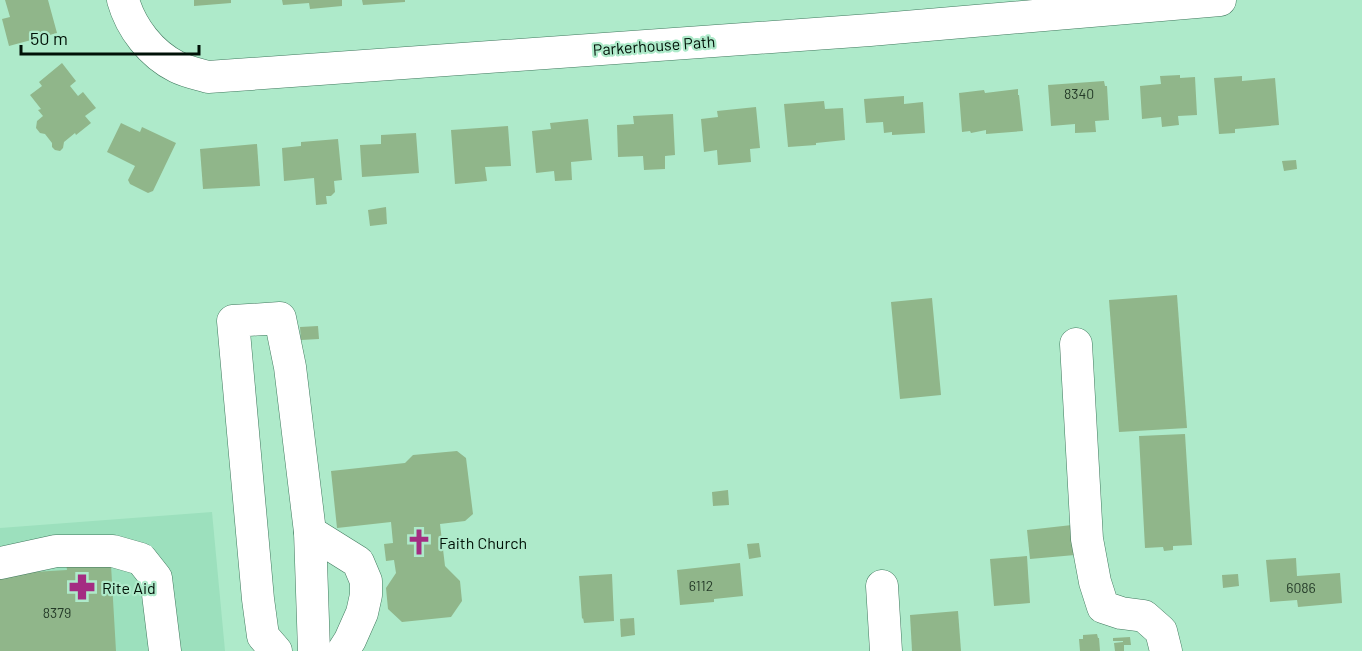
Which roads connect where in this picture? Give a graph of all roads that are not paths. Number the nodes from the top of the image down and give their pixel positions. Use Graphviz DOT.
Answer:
graph roads {
  1 [pos="123,0"];
  2 [pos="1220,0"];
  3 [pos="1076,344"];
  4 [pos="310,532"];
  5 [pos="0,563"];
  6 [pos="882,586"];
  7 [pos="165,651"];
  8 [pos="276,651"];
  9 [pos="314,651"];
  10 [pos="343,651"];
  11 [pos="886,651"];
  12 [pos="1166,651"];
  1 -- 2 [label="street, Parkerhouse Path"];
  3 -- 12 [label="street"];
  4 -- 8 [label="street"];
  4 -- 9 [label="street"];
  4 -- 10 [label="street"];
  5 -- 7 [label="street"];
  6 -- 11 [label="street"];
}
